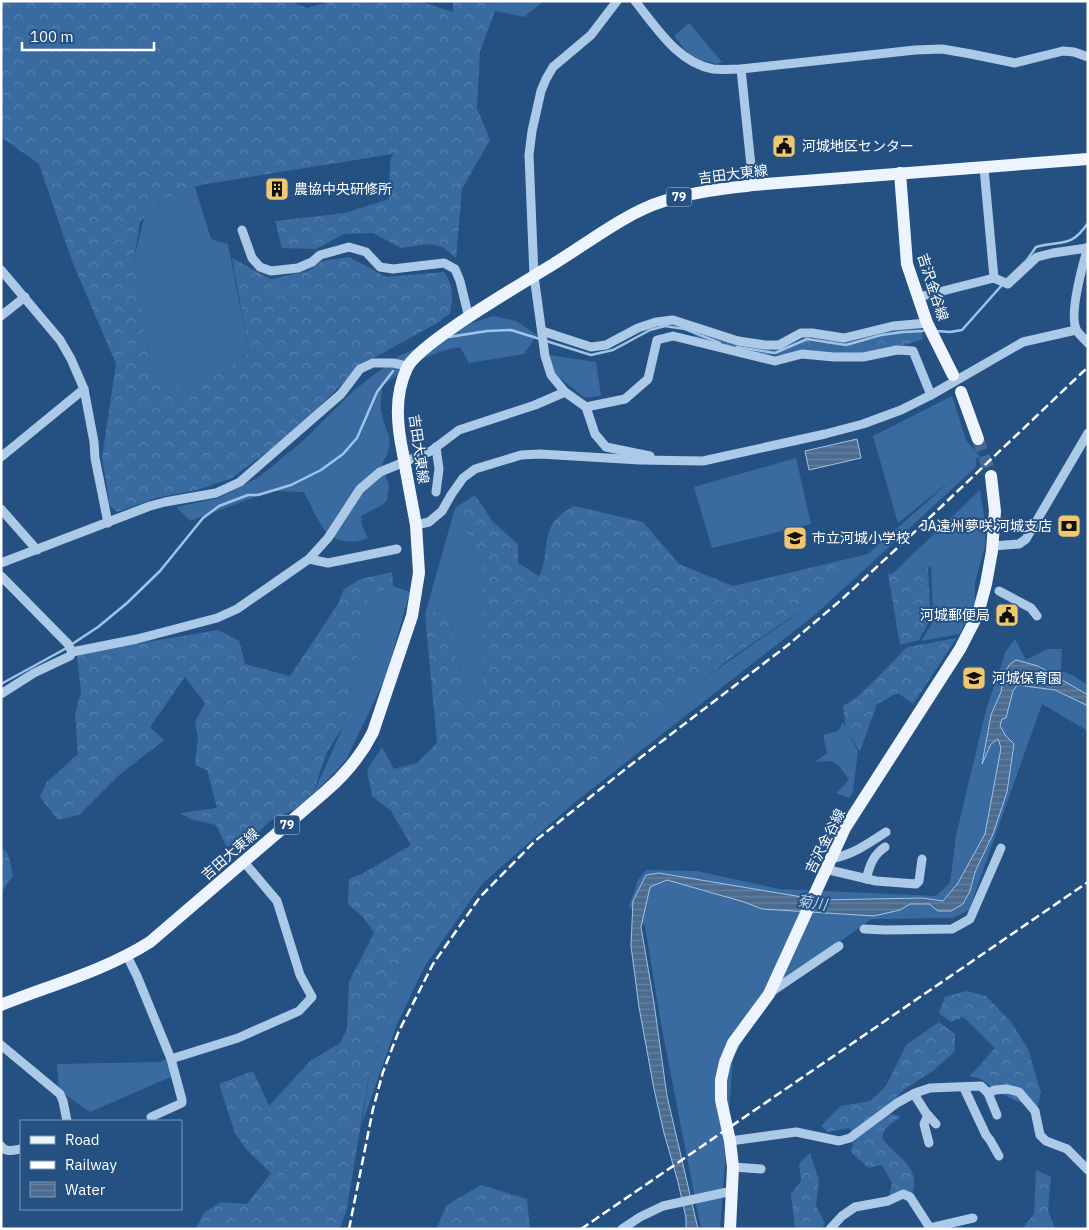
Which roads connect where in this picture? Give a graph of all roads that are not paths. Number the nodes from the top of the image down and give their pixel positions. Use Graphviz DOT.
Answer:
graph roads {
  1 [pos="617,1"];
  2 [pos="635,1"];
  3 [pos="1088,57"];
  4 [pos="740,69"];
  5 [pos="1088,159"];
  6 [pos="984,168"];
  7 [pos="900,173"];
  8 [pos="753,185"];
  9 [pos="242,230"];
  10 [pos="1088,248"];
  11 [pos="1,270"];
  12 [pos="534,276"];
  13 [pos="996,279"];
  14 [pos="25,297"];
  15 [pos="918,297"];
  16 [pos="1,316"];
  17 [pos="468,318"];
  18 [pos="927,323"];
  19 [pos="1076,330"];
  20 [pos="542,332"];
  21 [pos="1088,343"];
  22 [pos="407,366"];
  23 [pos="953,375"];
  24 [pos="84,389"];
  25 [pos="565,392"];
  26 [pos="961,392"];
  27 [pos="931,395"];
  28 [pos="586,407"];
  29 [pos="1088,433"];
  30 [pos="978,439"];
  31 [pos="436,447"];
  32 [pos="1,457"];
  33 [pos="662,460"];
  34 [pos="991,476"];
  35 [pos="436,492"];
  36 [pos="1,509"];
  37 [pos="108,523"];
  38 [pos="416,525"];
  39 [pos="993,546"];
  40 [pos="397,549"];
  41 [pos="37,550"];
  42 [pos="309,559"];
  43 [pos="1,563"];
  44 [pos="1,576"];
  45 [pos="1000,591"];
  46 [pos="1037,616"];
  47 [pos="70,649"];
  48 [pos="1,694"];
  49 [pos="886,832"];
  50 [pos="885,847"];
  51 [pos="1001,848"];
  52 [pos="922,859"];
  53 [pos="244,862"];
  54 [pos="826,868"];
  55 [pos="866,879"];
  56 [pos="864,929"];
  57 [pos="839,946"];
  58 [pos="127,956"];
  59 [pos="769,994"];
  60 [pos="1,1005"];
  61 [pos="1,1046"];
  62 [pos="171,1059"];
  63 [pos="964,1088"];
  64 [pos="988,1092"];
  65 [pos="914,1094"];
  66 [pos="928,1115"];
  67 [pos="997,1115"];
  68 [pos="151,1117"];
  69 [pos="67,1120"];
  70 [pos="936,1124"];
  71 [pos="730,1141"];
  72 [pos="929,1143"];
  73 [pos="1,1146"];
  74 [pos="20,1149"];
  75 [pos="999,1156"];
  76 [pos="733,1168"];
  77 [pos="761,1169"];
  78 [pos="1088,1170"];
  79 [pos="732,1191"];
  80 [pos="974,1218"];
  81 [pos="833,1227"];
  82 [pos="622,1229"];
  83 [pos="730,1229"];
  1 -- 12 [label="street"];
  2 -- 4 [label="street"];
  3 -- 4 [label="street"];
  4 -- 8 [label="street"];
  5 -- 6 [label="main road, 吉田大東線 / 79"];
  6 -- 7 [label="main road, 吉田大東線 / 79"];
  6 -- 13 [label="street"];
  7 -- 8 [label="main road, 吉田大東線 / 79"];
  7 -- 15 [label="main road, 吉沢金谷線"];
  8 -- 12 [label="main road, 吉田大東線 / 79"];
  9 -- 17 [label="street"];
  10 -- 13 [label="street"];
  10 -- 19 [label="street"];
  11 -- 14 [label="street"];
  12 -- 17 [label="main road, 吉田大東線 / 79"];
  12 -- 20 [label="street"];
  13 -- 15 [label="street"];
  14 -- 16 [label="street"];
  14 -- 24 [label="street"];
  15 -- 18 [label="main road, 吉沢金谷線"];
  17 -- 22 [label="main road, 吉田大東線 / 79"];
  18 -- 20 [label="street"];
  18 -- 23 [label="main road, 吉沢金谷線"];
  19 -- 21 [label="street"];
  19 -- 27 [label="street"];
  20 -- 25 [label="street"];
  22 -- 37 [label="street"];
  22 -- 38 [label="main road, 吉田大東線 / 79, bridge"];
  24 -- 32 [label="street"];
  24 -- 37 [label="street"];
  25 -- 28 [label="street"];
  25 -- 31 [label="street"];
  26 -- 30 [label="main road"];
  27 -- 28 [label="street"];
  27 -- 33 [label="street"];
  28 -- 33 [label="street"];
  29 -- 39 [label="street"];
  31 -- 35 [label="street"];
  31 -- 42 [label="street"];
  33 -- 38 [label="street"];
  34 -- 39 [label="main road, 吉沢金谷線"];
  36 -- 41 [label="street"];
  37 -- 41 [label="street"];
  38 -- 53 [label="main road, 吉田大東線 / 79"];
  39 -- 54 [label="main road, 吉沢金谷線"];
  40 -- 42 [label="street"];
  41 -- 43 [label="street"];
  42 -- 47 [label="street"];
  44 -- 47 [label="street"];
  45 -- 46 [label="street"];
  47 -- 48 [label="street"];
  49 -- 54 [label="street"];
  50 -- 55 [label="street"];
  51 -- 56 [label="street"];
  52 -- 55 [label="street"];
  53 -- 58 [label="main road, 吉田大東線 / 79"];
  53 -- 62 [label="street"];
  54 -- 55 [label="street"];
  54 -- 59 [label="main road, 吉沢金谷線"];
  57 -- 59 [label="street"];
  58 -- 60 [label="main road, 吉田大東線 / 79"];
  58 -- 62 [label="street"];
  59 -- 71 [label="main road, 吉沢金谷線"];
  61 -- 69 [label="street"];
  62 -- 68 [label="street"];
  63 -- 64 [label="street"];
  63 -- 65 [label="street"];
  63 -- 75 [label="street"];
  64 -- 67 [label="street"];
  64 -- 78 [label="street"];
  65 -- 66 [label="street"];
  65 -- 71 [label="street"];
  66 -- 70 [label="street"];
  66 -- 72 [label="street"];
  71 -- 76 [label="main road, 吉沢金谷線"];
  73 -- 74 [label="street"];
  76 -- 77 [label="street"];
  76 -- 79 [label="main road, 吉沢金谷線"];
  79 -- 82 [label="street"];
  79 -- 83 [label="main road, 吉沢金谷線"];
  80 -- 81 [label="street"];
}
